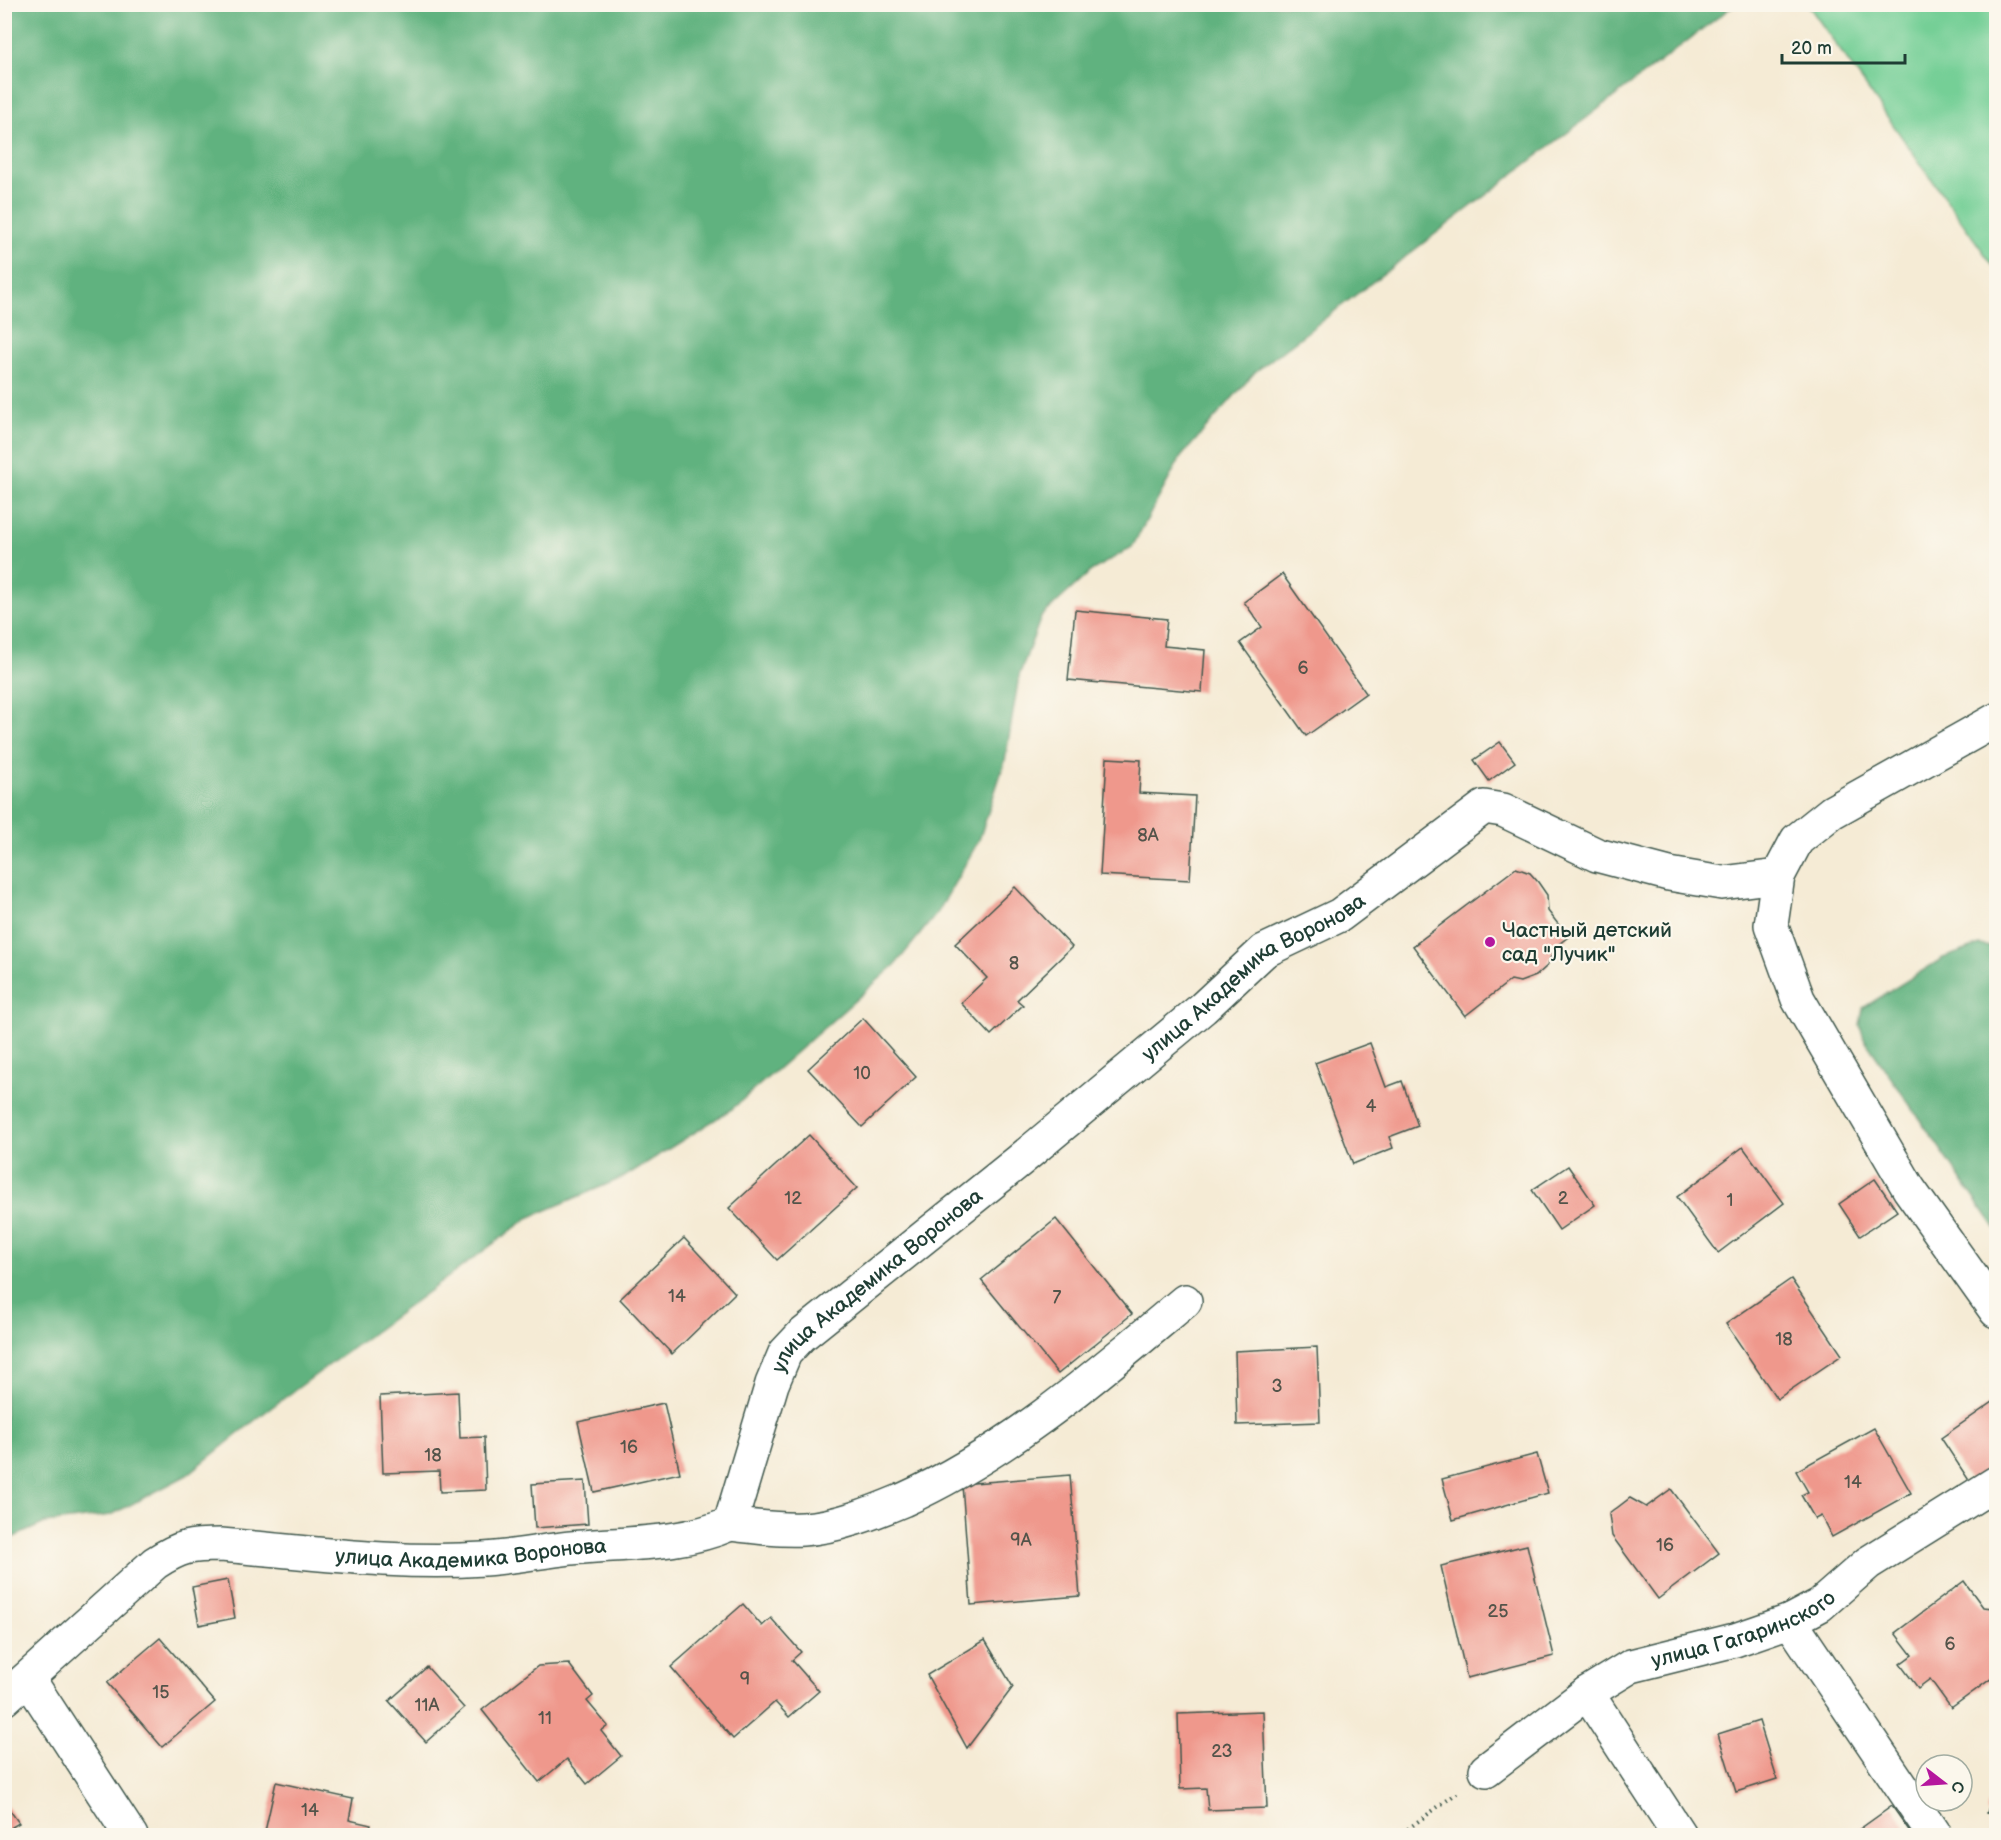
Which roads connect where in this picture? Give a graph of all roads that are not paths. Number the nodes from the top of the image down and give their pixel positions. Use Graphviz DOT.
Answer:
graph roads {
  1 [pos="1996,720"];
  2 [pos="1778,876"];
  3 [pos="1185,1301"];
  4 [pos="1996,1311"];
  5 [pos="1996,1483"];
  6 [pos="730,1524"];
  7 [pos="1790,1621"];
  8 [pos="16,1689"];
  9 [pos="1587,1693"];
  10 [pos="1486,1770"];
  11 [pos="131,1836"];
  12 [pos="1680,1836"];
  13 [pos="1935,1836"];
  1 -- 2 [label="street"];
  2 -- 4 [label="street"];
  2 -- 6 [label="street, улица Академика Воронова"];
  3 -- 6 [label="street"];
  5 -- 7 [label="street, улица Гагаринского"];
  6 -- 8 [label="street, улица Академика Воронова"];
  7 -- 9 [label="street, улица Гагаринского"];
  7 -- 13 [label="street"];
  8 -- 11 [label="street"];
  9 -- 10 [label="street, улица Гагаринского"];
  9 -- 12 [label="street"];
}
